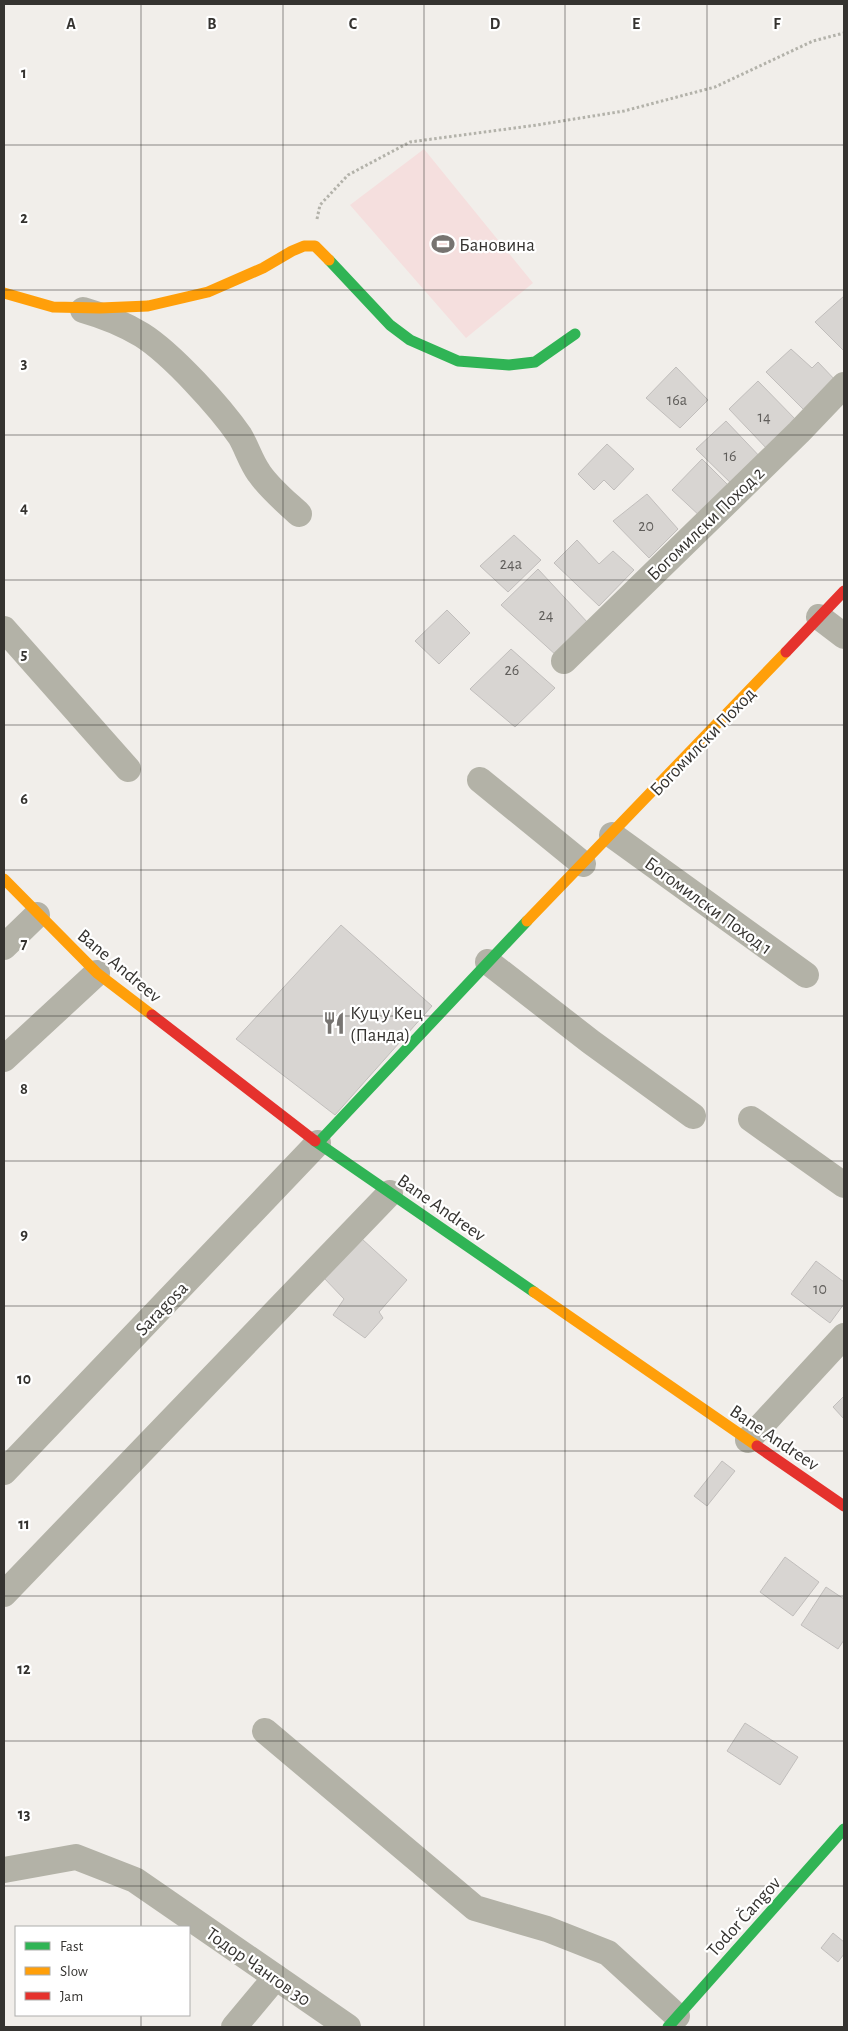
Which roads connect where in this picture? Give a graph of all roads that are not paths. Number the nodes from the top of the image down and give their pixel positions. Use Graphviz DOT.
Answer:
graph roads {
  1 [pos="4,293"];
  2 [pos="75,307"];
  3 [pos="574,334"];
  4 [pos="844,385"];
  5 [pos="299,514"];
  6 [pos="844,591"];
  7 [pos="820,617"];
  8 [pos="4,628"];
  9 [pos="844,636"];
  10 [pos="564,661"];
  11 [pos="128,769"];
  12 [pos="480,780"];
  13 [pos="612,835"];
  14 [pos="583,864"];
  15 [pos="4,879"];
  16 [pos="37,915"];
  17 [pos="4,947"];
  18 [pos="488,962"];
  19 [pos="97,973"];
  20 [pos="806,975"];
  21 [pos="4,1059"];
  22 [pos="693,1116"];
  23 [pos="751,1119"];
  24 [pos="318,1143"];
  25 [pos="844,1185"];
  26 [pos="390,1193"];
  27 [pos="844,1336"];
  28 [pos="748,1440"];
  29 [pos="4,1472"];
  30 [pos="844,1506"];
  31 [pos="4,1594"];
  32 [pos="265,1732"];
  33 [pos="844,1828"];
  34 [pos="4,1870"];
  35 [pos="276,1977"];
  36 [pos="672,2022"];
  37 [pos="234,2027"];
  38 [pos="348,2027"];
  1 -- 2 [label="street"];
  2 -- 3 [label="street"];
  2 -- 5 [label="street"];
  4 -- 10 [label="street, Богомилски Поход 2"];
  6 -- 7 [label="street, Богомилски Поход"];
  7 -- 9 [label="street"];
  7 -- 13 [label="street, Богомилски Поход"];
  8 -- 11 [label="street"];
  12 -- 14 [label="street"];
  13 -- 14 [label="street, Богомилски Поход"];
  13 -- 20 [label="street, Богомилски Поход 1"];
  14 -- 18 [label="street, Богомилски Поход"];
  15 -- 16 [label="street, Bane Andreev"];
  16 -- 17 [label="street"];
  16 -- 19 [label="street, Bane Andreev"];
  18 -- 22 [label="street"];
  18 -- 24 [label="street, Богомилски Поход"];
  19 -- 21 [label="street"];
  19 -- 24 [label="street, Bane Andreev"];
  23 -- 25 [label="street"];
  24 -- 26 [label="street, Bane Andreev"];
  24 -- 29 [label="street, Saragosa"];
  26 -- 28 [label="street, Bane Andreev"];
  26 -- 31 [label="street"];
  27 -- 28 [label="street"];
  28 -- 30 [label="street, Bane Andreev"];
  32 -- 36 [label="street"];
  33 -- 36 [label="street, Todor Čangov"];
  34 -- 35 [label="street, Тодор Чангов 30"];
  35 -- 37 [label="street"];
  35 -- 38 [label="street, Тодор Чангов 30"];
}
